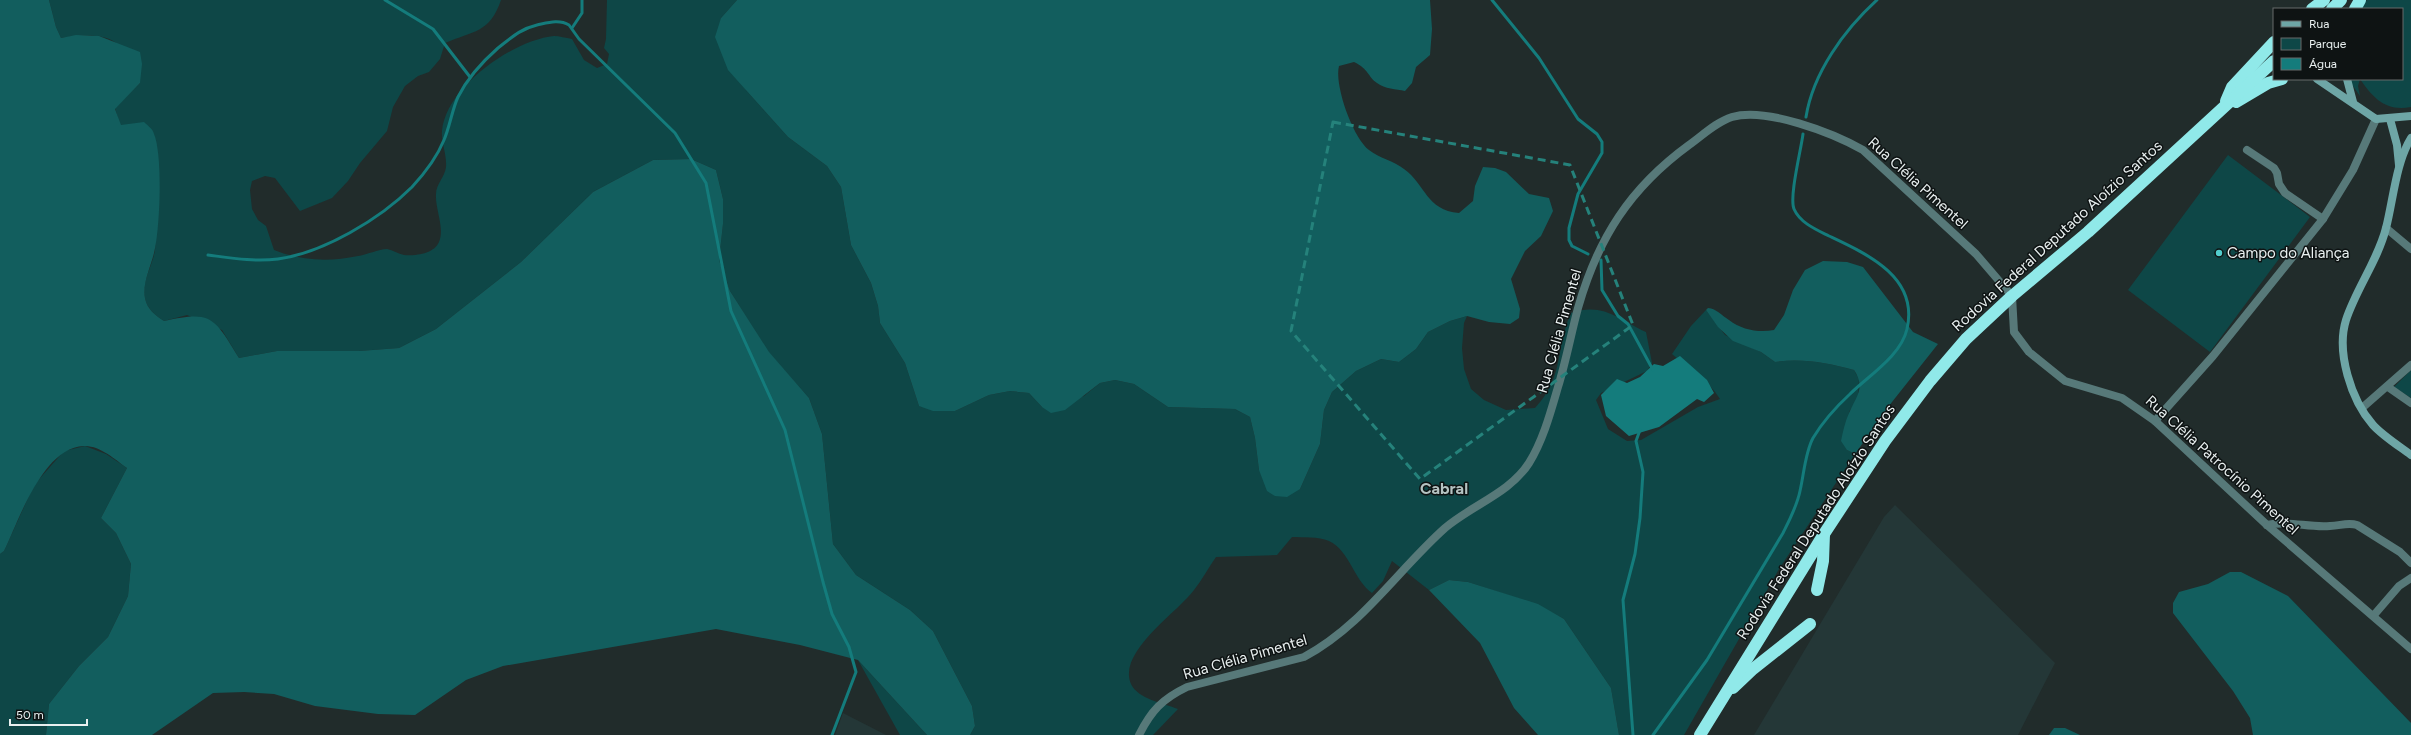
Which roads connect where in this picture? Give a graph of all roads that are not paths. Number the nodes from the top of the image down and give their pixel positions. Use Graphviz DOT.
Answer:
graph roads {
  1 [pos="2324,0"];
  2 [pos="2341,0"];
  3 [pos="2313,8"];
  4 [pos="2333,8"];
  5 [pos="2273,43"];
  6 [pos="2273,62"];
  7 [pos="2279,80"];
  8 [pos="2319,80"];
  9 [pos="2347,80"];
  10 [pos="2353,102"];
  11 [pos="2224,106"];
  12 [pos="2411,116"];
  13 [pos="2376,119"];
  14 [pos="2390,119"];
  15 [pos="2411,138"];
  16 [pos="2247,150"];
  17 [pos="2395,182"];
  18 [pos="2323,219"];
  19 [pos="2386,228"];
  20 [pos="2411,249"];
  21 [pos="2012,296"];
  22 [pos="2411,365"];
  23 [pos="2388,387"];
  24 [pos="2411,403"];
  25 [pos="2362,408"];
  26 [pos="2155,421"];
  27 [pos="2411,455"];
  28 [pos="2267,525"];
  29 [pos="1824,534"];
  30 [pos="2411,563"];
  31 [pos="2411,578"];
  32 [pos="1817,590"];
  33 [pos="2374,616"];
  34 [pos="1810,624"];
  35 [pos="2411,649"];
  36 [pos="1721,699"];
  37 [pos="1139,735"];
  38 [pos="1700,735"];
  1 -- 3 [label="highway"];
  2 -- 4 [label="highway"];
  5 -- 11 [label="highway"];
  6 -- 11 [label="highway, Rodovia Federal Deputado Aloízio Santos"];
  7 -- 11 [label="highway"];
  8 -- 10 [label="street"];
  9 -- 10 [label="street"];
  10 -- 13 [label="street"];
  11 -- 21 [label="highway, Rodovia Federal Deputado Aloízio Santos"];
  12 -- 14 [label="street"];
  13 -- 14 [label="street"];
  13 -- 18 [label="street"];
  14 -- 17 [label="street"];
  15 -- 17 [label="street"];
  16 -- 18 [label="street"];
  17 -- 19 [label="street"];
  18 -- 26 [label="street"];
  19 -- 20 [label="street"];
  19 -- 25 [label="street"];
  21 -- 26 [label="street, Rua Clélia Patrocínio Pimentel"];
  21 -- 29 [label="highway, Rodovia Federal Deputado Aloízio Santos"];
  21 -- 37 [label="street, Rua Clélia Pimentel"];
  22 -- 23 [label="street"];
  23 -- 24 [label="street"];
  23 -- 25 [label="street"];
  25 -- 27 [label="street"];
  26 -- 28 [label="street, Rua Clélia Patrocínio Pimentel"];
  28 -- 30 [label="street"];
  28 -- 33 [label="street, Rua Clélia Patrocínio Pimentel"];
  29 -- 32 [label="highway"];
  29 -- 36 [label="highway, Rodovia Federal Deputado Aloízio Santos"];
  31 -- 33 [label="street"];
  33 -- 35 [label="street, Rua Clélia Patrocínio Pimentel"];
  34 -- 36 [label="highway"];
  36 -- 38 [label="highway, Rodovia Federal Deputado Aloízio Santos"];
}
